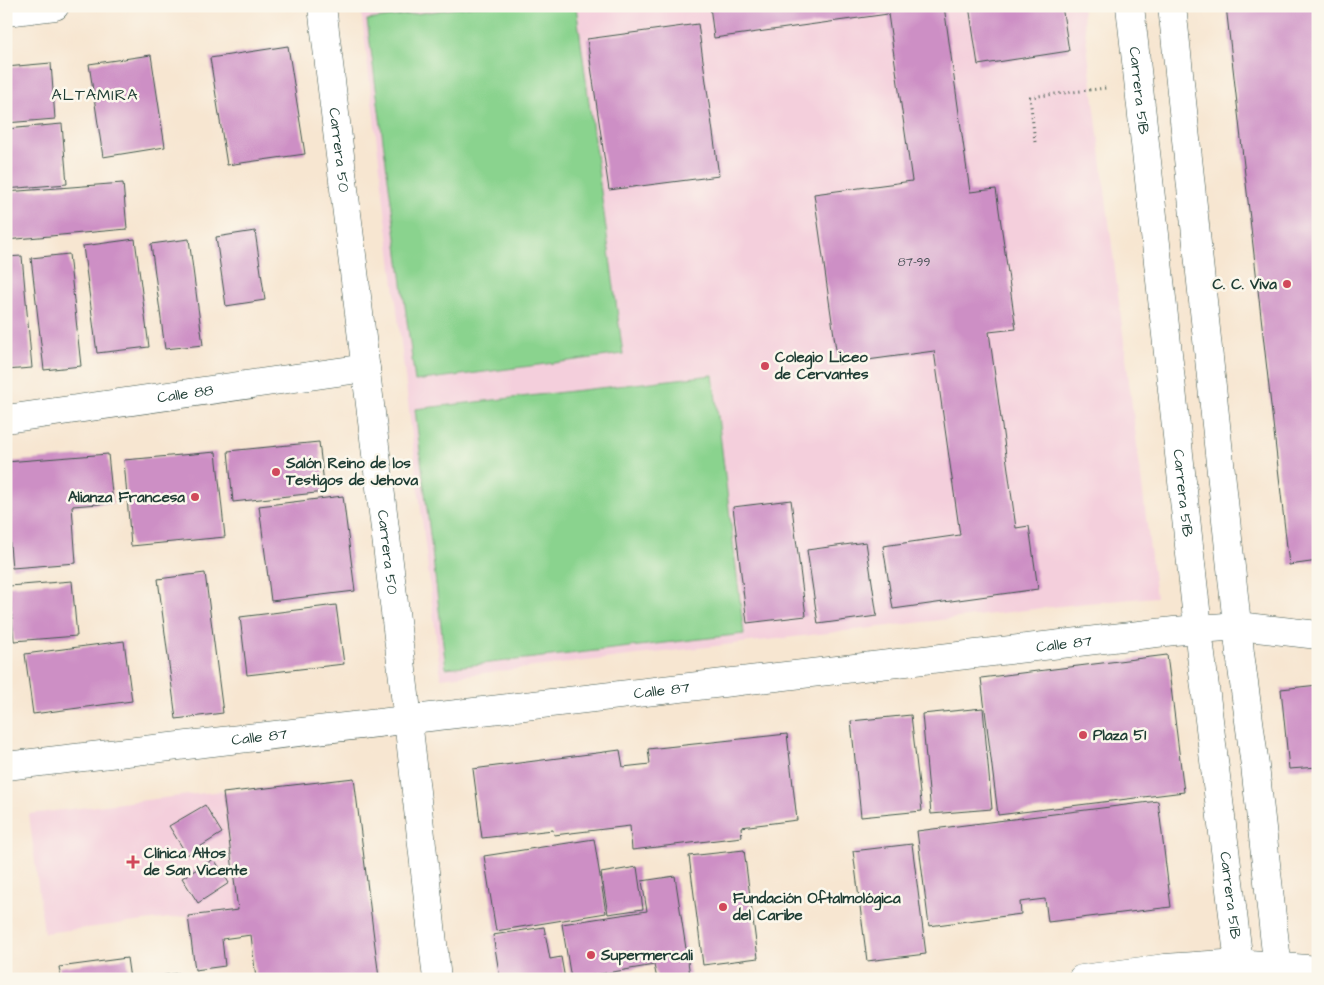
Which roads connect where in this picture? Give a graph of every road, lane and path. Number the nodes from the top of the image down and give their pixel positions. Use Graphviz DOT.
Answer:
graph roads {
  1 [pos="55,6"];
  2 [pos="322,6"];
  3 [pos="1130,6"];
  4 [pos="1172,6"];
  5 [pos="6,12"];
  6 [pos="1106,88"];
  7 [pos="1035,142"];
  8 [pos="366,368"];
  9 [pos="6,419"];
  10 [pos="1238,626"];
  11 [pos="1199,629"];
  12 [pos="1318,635"];
  13 [pos="408,720"];
  14 [pos="6,766"];
  15 [pos="1318,970"];
  16 [pos="1240,971"];
  17 [pos="1278,972"];
  18 [pos="437,979"];
  19 [pos="1082,979"];
  1 -- 5 [label="street"];
  2 -- 8 [label="street, Carrera 50"];
  3 -- 11 [label="street, Carrera 51B"];
  4 -- 10 [label="street"];
  6 -- 7 [label="path"];
  8 -- 9 [label="street, Calle 88"];
  8 -- 13 [label="street, Carrera 50"];
  10 -- 11 [label="street, Calle 87"];
  10 -- 12 [label="street, Calle 87"];
  10 -- 17 [label="street"];
  11 -- 13 [label="street, Calle 87"];
  11 -- 16 [label="street, Carrera 51B"];
  13 -- 14 [label="street, Calle 87"];
  13 -- 18 [label="street, Carrera 50"];
  15 -- 17 [label="street"];
  16 -- 17 [label="street"];
  16 -- 19 [label="street"];
}
